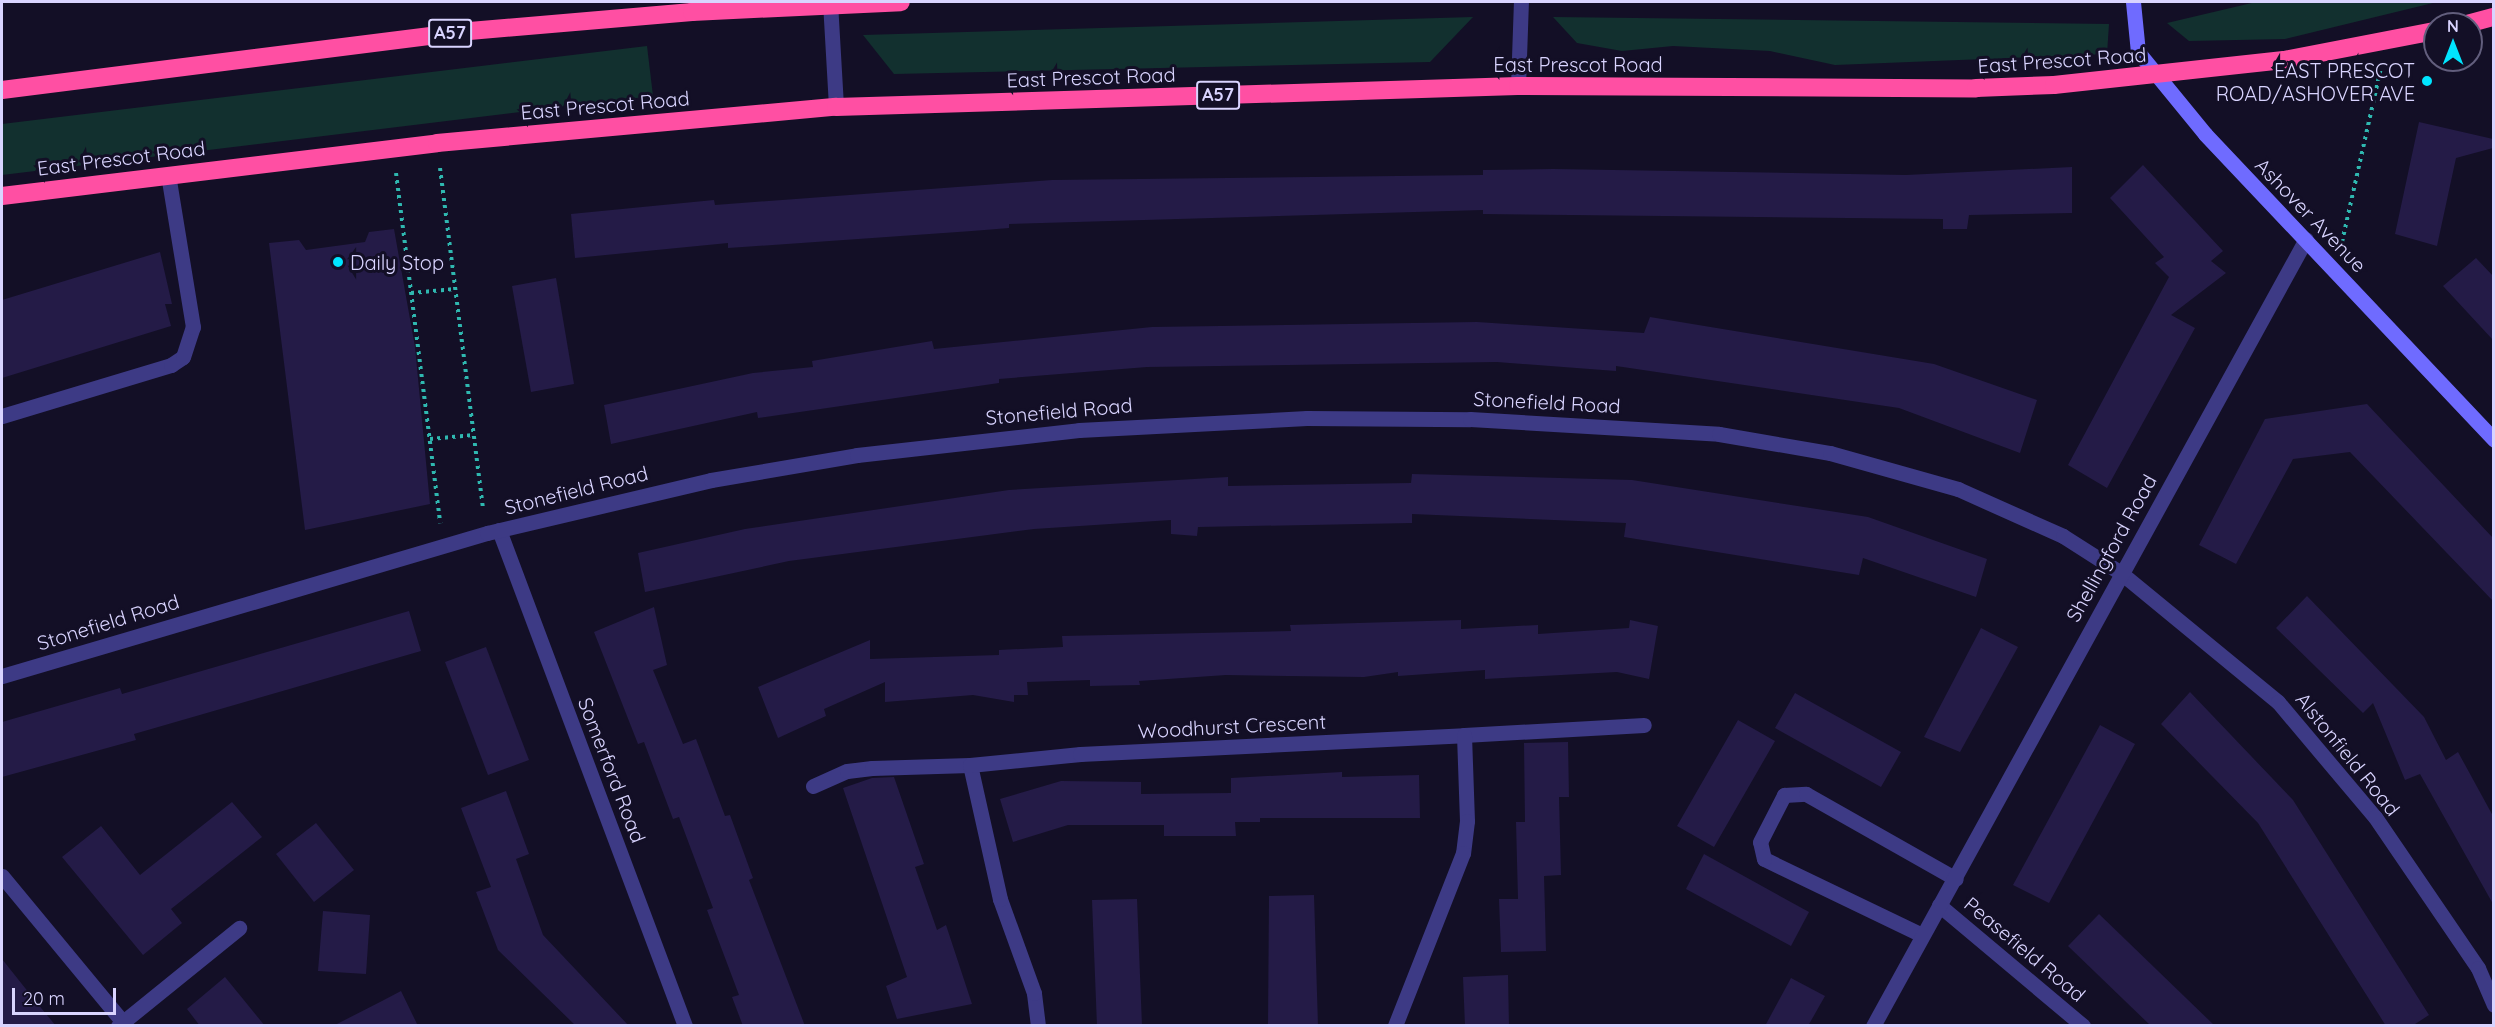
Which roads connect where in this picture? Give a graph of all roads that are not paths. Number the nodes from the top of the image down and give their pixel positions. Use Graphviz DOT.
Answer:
graph roads {
  1 [pos="901,2"];
  2 [pos="1521,2"];
  3 [pos="2133,2"];
  4 [pos="830,4"];
  5 [pos="2423,34"];
  6 [pos="2160,76"];
  7 [pos="1518,86"];
  8 [pos="2,90"];
  9 [pos="836,107"];
  10 [pos="168,175"];
  11 [pos="2,196"];
  12 [pos="2306,239"];
  13 [pos="2,416"];
  14 [pos="2493,440"];
  15 [pos="493,532"];
  16 [pos="2121,573"];
  17 [pos="2,676"];
  18 [pos="1644,725"];
  19 [pos="1464,735"];
  20 [pos="970,765"];
  21 [pos="813,786"];
  22 [pos="2,876"];
  23 [pos="1956,879"];
  24 [pos="1939,905"];
  25 [pos="239,928"];
  26 [pos="1922,936"];
  27 [pos="2493,1005"];
  28 [pos="122,1024"];
  29 [pos="685,1026"];
  30 [pos="1038,1026"];
  31 [pos="1395,1026"];
  32 [pos="1873,1026"];
  33 [pos="2083,1026"];
  1 -- 4 [label="highway, A57"];
  2 -- 7 [label="street"];
  3 -- 6 [label="street, Ashover Avenue"];
  4 -- 8 [label="highway, A57"];
  4 -- 9 [label="street"];
  5 -- 6 [label="highway, East Prescot Road / A57"];
  6 -- 7 [label="highway, East Prescot Road / A57"];
  6 -- 12 [label="street, Ashover Avenue"];
  7 -- 9 [label="highway, East Prescot Road / A57"];
  9 -- 10 [label="highway, East Prescot Road / A57"];
  10 -- 11 [label="highway, East Prescot Road / A57"];
  10 -- 13 [label="street"];
  12 -- 14 [label="street, Ashover Avenue"];
  12 -- 16 [label="street, Shellingford Road"];
  15 -- 16 [label="street, Stonefield Road"];
  15 -- 17 [label="street, Stonefield Road"];
  15 -- 29 [label="street, Somerford Road"];
  16 -- 23 [label="street, Shellingford Road"];
  16 -- 27 [label="street, Alstonfield Road"];
  18 -- 19 [label="street, Woodhurst Crescent"];
  19 -- 20 [label="street, Woodhurst Crescent"];
  19 -- 31 [label="street"];
  20 -- 21 [label="street, Woodhurst Crescent"];
  20 -- 30 [label="street"];
  22 -- 28 [label="street"];
  23 -- 24 [label="street, Shellingford Road"];
  23 -- 26 [label="street"];
  24 -- 26 [label="street, Shellingford Road"];
  24 -- 33 [label="street, Peasefield Road"];
  25 -- 28 [label="street"];
  26 -- 32 [label="street, Shellingford Road"];
}
